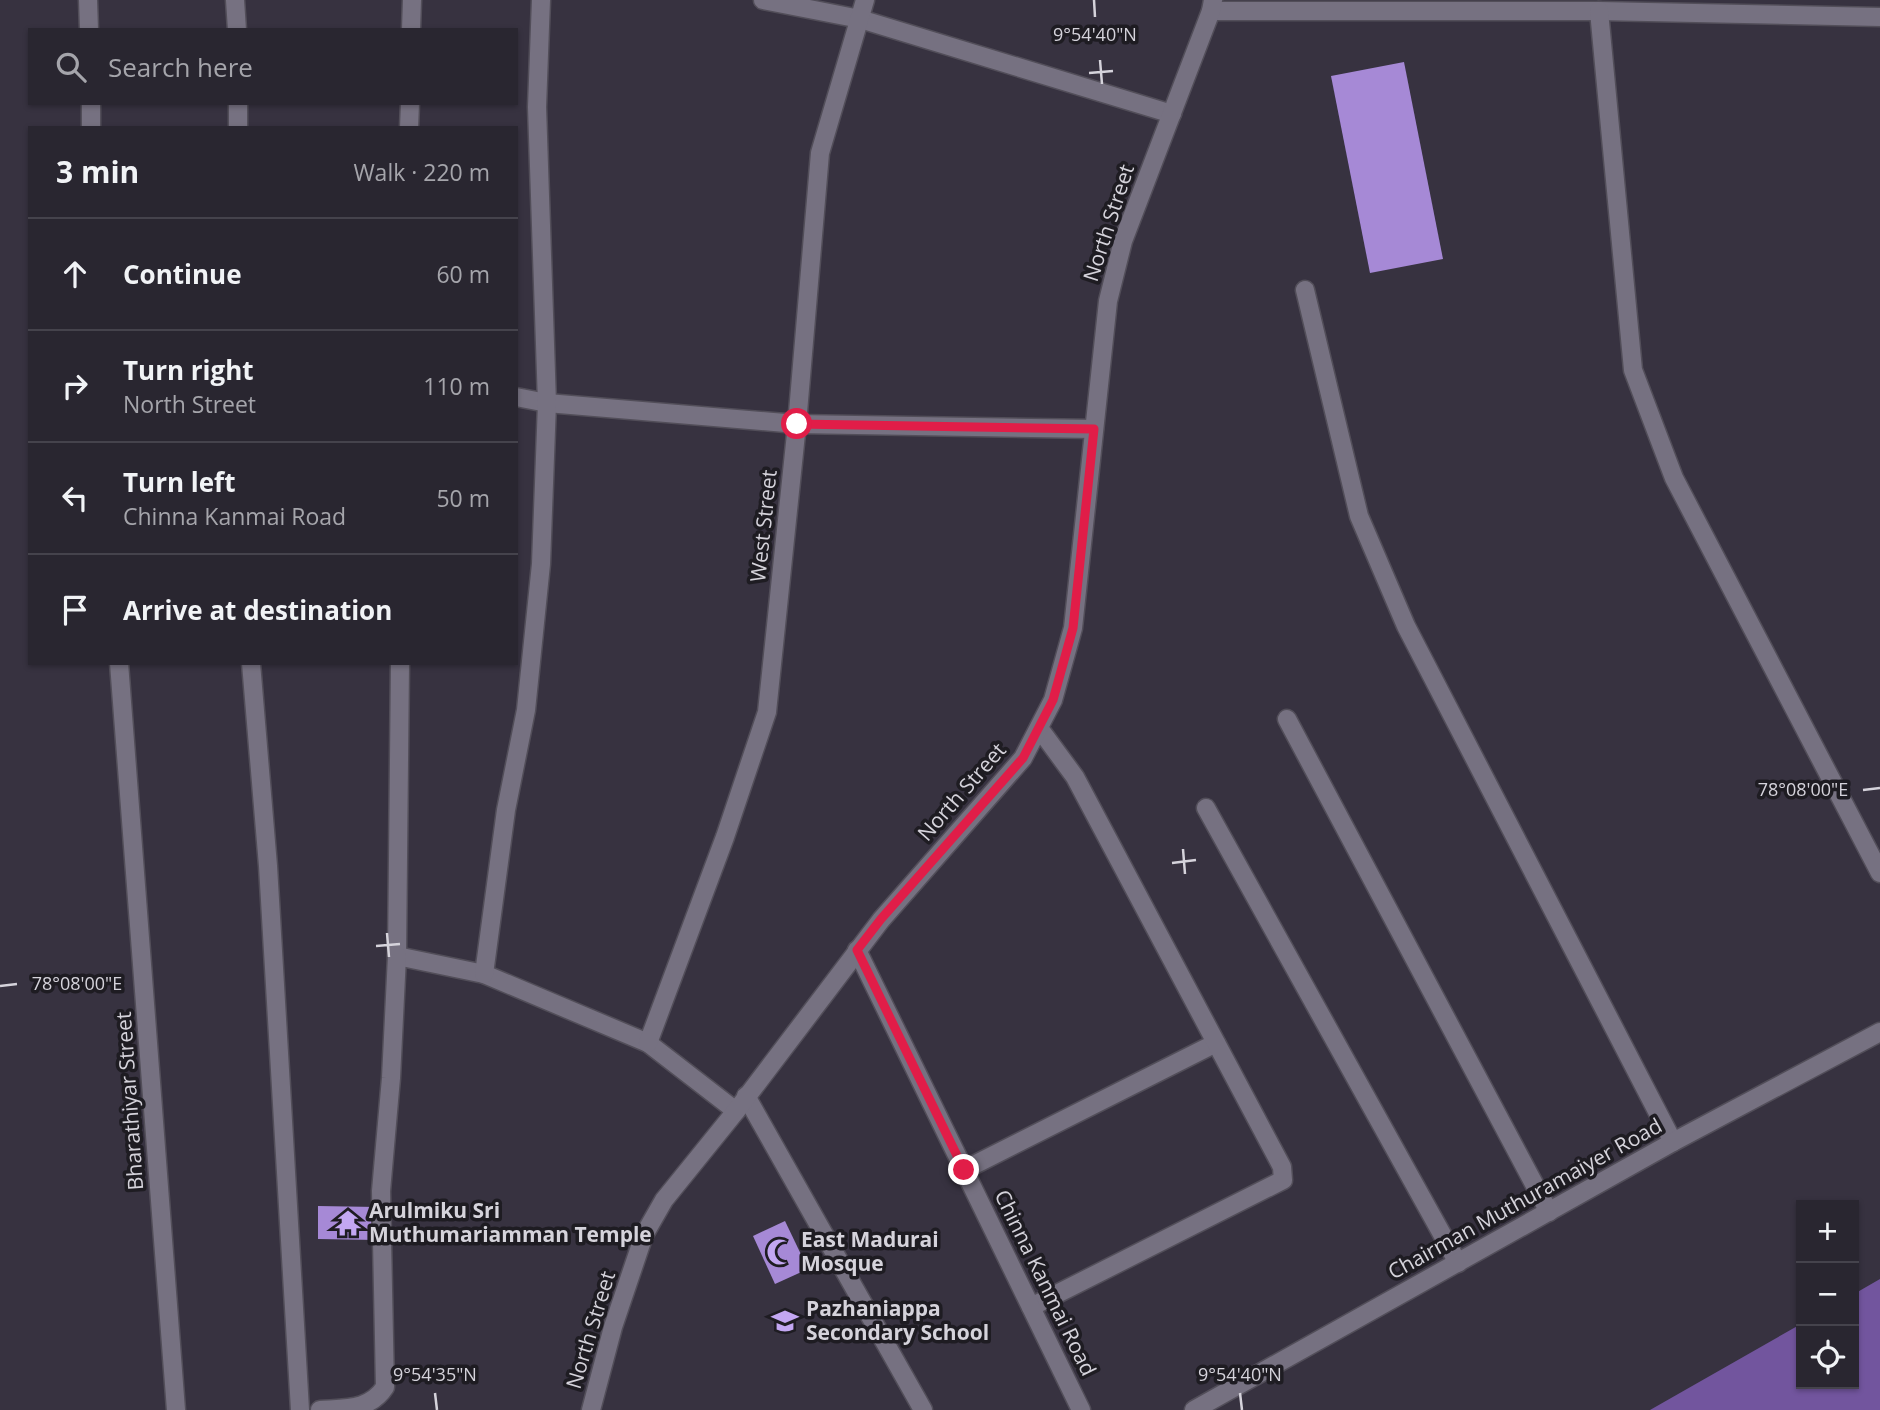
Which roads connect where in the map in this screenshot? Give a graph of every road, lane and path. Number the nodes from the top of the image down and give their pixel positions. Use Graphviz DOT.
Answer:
graph roads {
  1 [pos="88,0"];
  2 [pos="235,0"];
  3 [pos="412,0"];
  4 [pos="541,0"];
  5 [pos="762,0"];
  6 [pos="865,0"];
  7 [pos="1212,5"];
  8 [pos="1755,8"];
  9 [pos="1600,11"];
  10 [pos="1880,17"];
  11 [pos="860,19"];
  12 [pos="89,28"];
  13 [pos="237,28"];
  14 [pos="411,28"];
  15 [pos="91,105"];
  16 [pos="238,105"];
  17 [pos="410,105"];
  18 [pos="1171,114"];
  19 [pos="91,126"];
  20 [pos="239,126"];
  21 [pos="409,126"];
  22 [pos="1305,290"];
  23 [pos="518,397"];
  24 [pos="547,403"];
  25 [pos="797,424"];
  26 [pos="1094,429"];
  27 [pos="119,665"];
  28 [pos="251,665"];
  29 [pos="400,665"];
  30 [pos="1287,719"];
  31 [pos="1039,728"];
  32 [pos="1206,808"];
  33 [pos="1880,873"];
  34 [pos="857,950"];
  35 [pos="397,956"];
  36 [pos="484,974"];
  37 [pos="1880,1032"];
  38 [pos="648,1043"];
  39 [pos="1216,1043"];
  40 [pos="741,1103"];
  41 [pos="1673,1142"];
  42 [pos="964,1170"];
  43 [pos="1549,1212"];
  44 [pos="1458,1263"];
  45 [pos="1031,1307"];
  46 [pos="176,1410"];
  47 [pos="300,1410"];
  48 [pos="320,1410"];
  49 [pos="591,1410"];
  50 [pos="923,1410"];
  51 [pos="1081,1410"];
  52 [pos="1194,1410"];
  1 -- 12 [label="street"];
  2 -- 13 [label="street"];
  3 -- 14 [label="street"];
  4 -- 24 [label="street"];
  5 -- 11 [label="street"];
  6 -- 11 [label="street, West Street"];
  7 -- 9 [label="street"];
  7 -- 18 [label="street, North Street"];
  8 -- 9 [label="street"];
  8 -- 10 [label="street"];
  9 -- 33 [label="street"];
  11 -- 18 [label="street"];
  11 -- 25 [label="street, West Street"];
  15 -- 19 [label="street"];
  16 -- 20 [label="street"];
  17 -- 21 [label="street"];
  18 -- 26 [label="street, North Street"];
  22 -- 41 [label="street"];
  23 -- 24 [label="street"];
  24 -- 25 [label="street"];
  24 -- 36 [label="street"];
  25 -- 26 [label="street"];
  25 -- 38 [label="street, West Street"];
  26 -- 31 [label="street, North Street"];
  27 -- 46 [label="street, Bharathiyar Street"];
  28 -- 47 [label="street"];
  29 -- 35 [label="street"];
  30 -- 43 [label="street"];
  31 -- 34 [label="street, North Street"];
  31 -- 39 [label="street"];
  32 -- 44 [label="street"];
  34 -- 40 [label="street, North Street"];
  34 -- 42 [label="street, Chinna Kanmai Road"];
  35 -- 36 [label="street"];
  35 -- 48 [label="street"];
  36 -- 38 [label="street"];
  37 -- 41 [label="street, Chairman Muthuramaiyer Road"];
  38 -- 40 [label="street"];
  39 -- 42 [label="street"];
  39 -- 45 [label="street"];
  40 -- 49 [label="street, North Street"];
  40 -- 50 [label="street"];
  41 -- 43 [label="street, Chairman Muthuramaiyer Road"];
  42 -- 45 [label="street, Chinna Kanmai Road"];
  43 -- 44 [label="street, Chairman Muthuramaiyer Road"];
  44 -- 52 [label="street, Chairman Muthuramaiyer Road"];
  45 -- 51 [label="street, Chinna Kanmai Road"];
}
